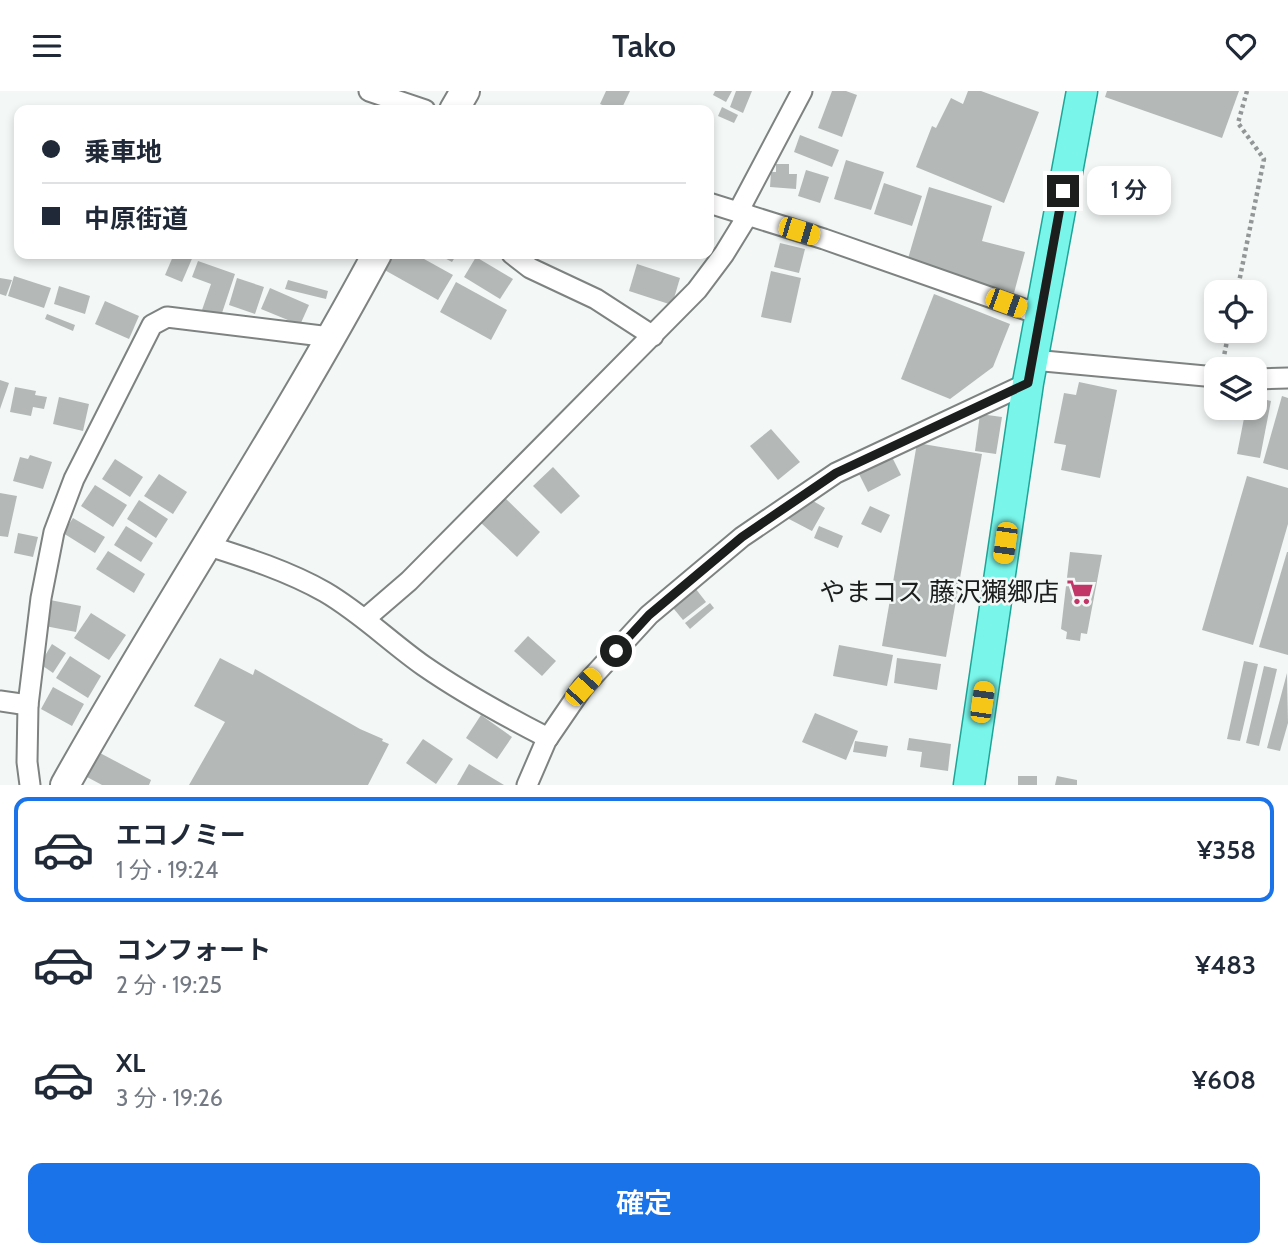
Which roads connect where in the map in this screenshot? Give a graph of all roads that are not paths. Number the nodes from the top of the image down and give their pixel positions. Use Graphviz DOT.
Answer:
graph roads {
  1 [pos="369,91"];
  2 [pos="802,91"];
  3 [pos="1082,91"];
  4 [pos="410,105"];
  5 [pos="714,205"];
  6 [pos="743,214"];
  7 [pos="374,259"];
  8 [pos="518,259"];
  9 [pos="1041,315"];
  10 [pos="653,336"];
  11 [pos="330,337"];
  12 [pos="1030,372"];
  13 [pos="1204,377"];
  14 [pos="1267,379"];
  15 [pos="1288,379"];
  16 [pos="206,545"];
  17 [pos="366,618"];
  18 [pos="0,701"];
  19 [pos="28,705"];
  20 [pos="548,738"];
  21 [pos="30,785"];
  22 [pos="65,785"];
  23 [pos="527,785"];
  24 [pos="969,785"];
  1 -- 4 [label="street"];
  2 -- 6 [label="street"];
  3 -- 9 [label="main road"];
  5 -- 6 [label="street"];
  6 -- 9 [label="street"];
  6 -- 10 [label="street"];
  7 -- 11 [label="street"];
  8 -- 10 [label="street"];
  9 -- 12 [label="main road"];
  10 -- 17 [label="street"];
  11 -- 16 [label="street"];
  11 -- 19 [label="street"];
  12 -- 13 [label="street"];
  12 -- 20 [label="street"];
  12 -- 24 [label="main road"];
  14 -- 15 [label="street"];
  16 -- 17 [label="street"];
  16 -- 22 [label="street"];
  17 -- 20 [label="street"];
  18 -- 19 [label="street"];
  19 -- 21 [label="street"];
  20 -- 23 [label="street"];
}
